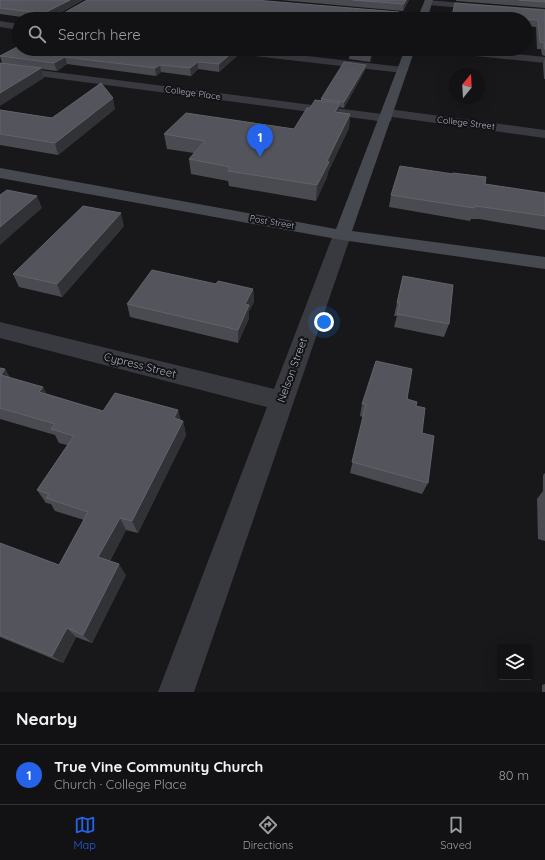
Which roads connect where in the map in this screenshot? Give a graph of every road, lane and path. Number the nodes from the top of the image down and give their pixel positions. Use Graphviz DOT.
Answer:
graph roads {
  1 [pos="429,1"];
  2 [pos="424,12"];
  3 [pos="545,12"];
  4 [pos="0,24"];
  5 [pos="12,25"];
  6 [pos="280,56"];
  7 [pos="408,56"];
  8 [pos="505,56"];
  9 [pos="545,60"];
  10 [pos="0,68"];
  11 [pos="403,70"];
  12 [pos="386,116"];
  13 [pos="545,134"];
  14 [pos="0,173"];
  15 [pos="342,235"];
  16 [pos="545,263"];
  17 [pos="0,330"];
  18 [pos="281,401"];
  19 [pos="176,692"];
  1 -- 2 [label="street"];
  1 -- 3 [label="street"];
  4 -- 5 [label="street"];
  6 -- 11 [label="street"];
  7 -- 11 [label="street, Nelson Street"];
  8 -- 9 [label="street"];
  10 -- 12 [label="street, College Place"];
  11 -- 12 [label="street, Nelson Street"];
  12 -- 13 [label="street, College Street"];
  12 -- 15 [label="street, Nelson Street"];
  14 -- 15 [label="street, Post Street"];
  15 -- 16 [label="street, Post Street"];
  15 -- 18 [label="street, Nelson Street"];
  17 -- 18 [label="street, Cypress Street"];
  18 -- 19 [label="street, Nelson Street"];
}
